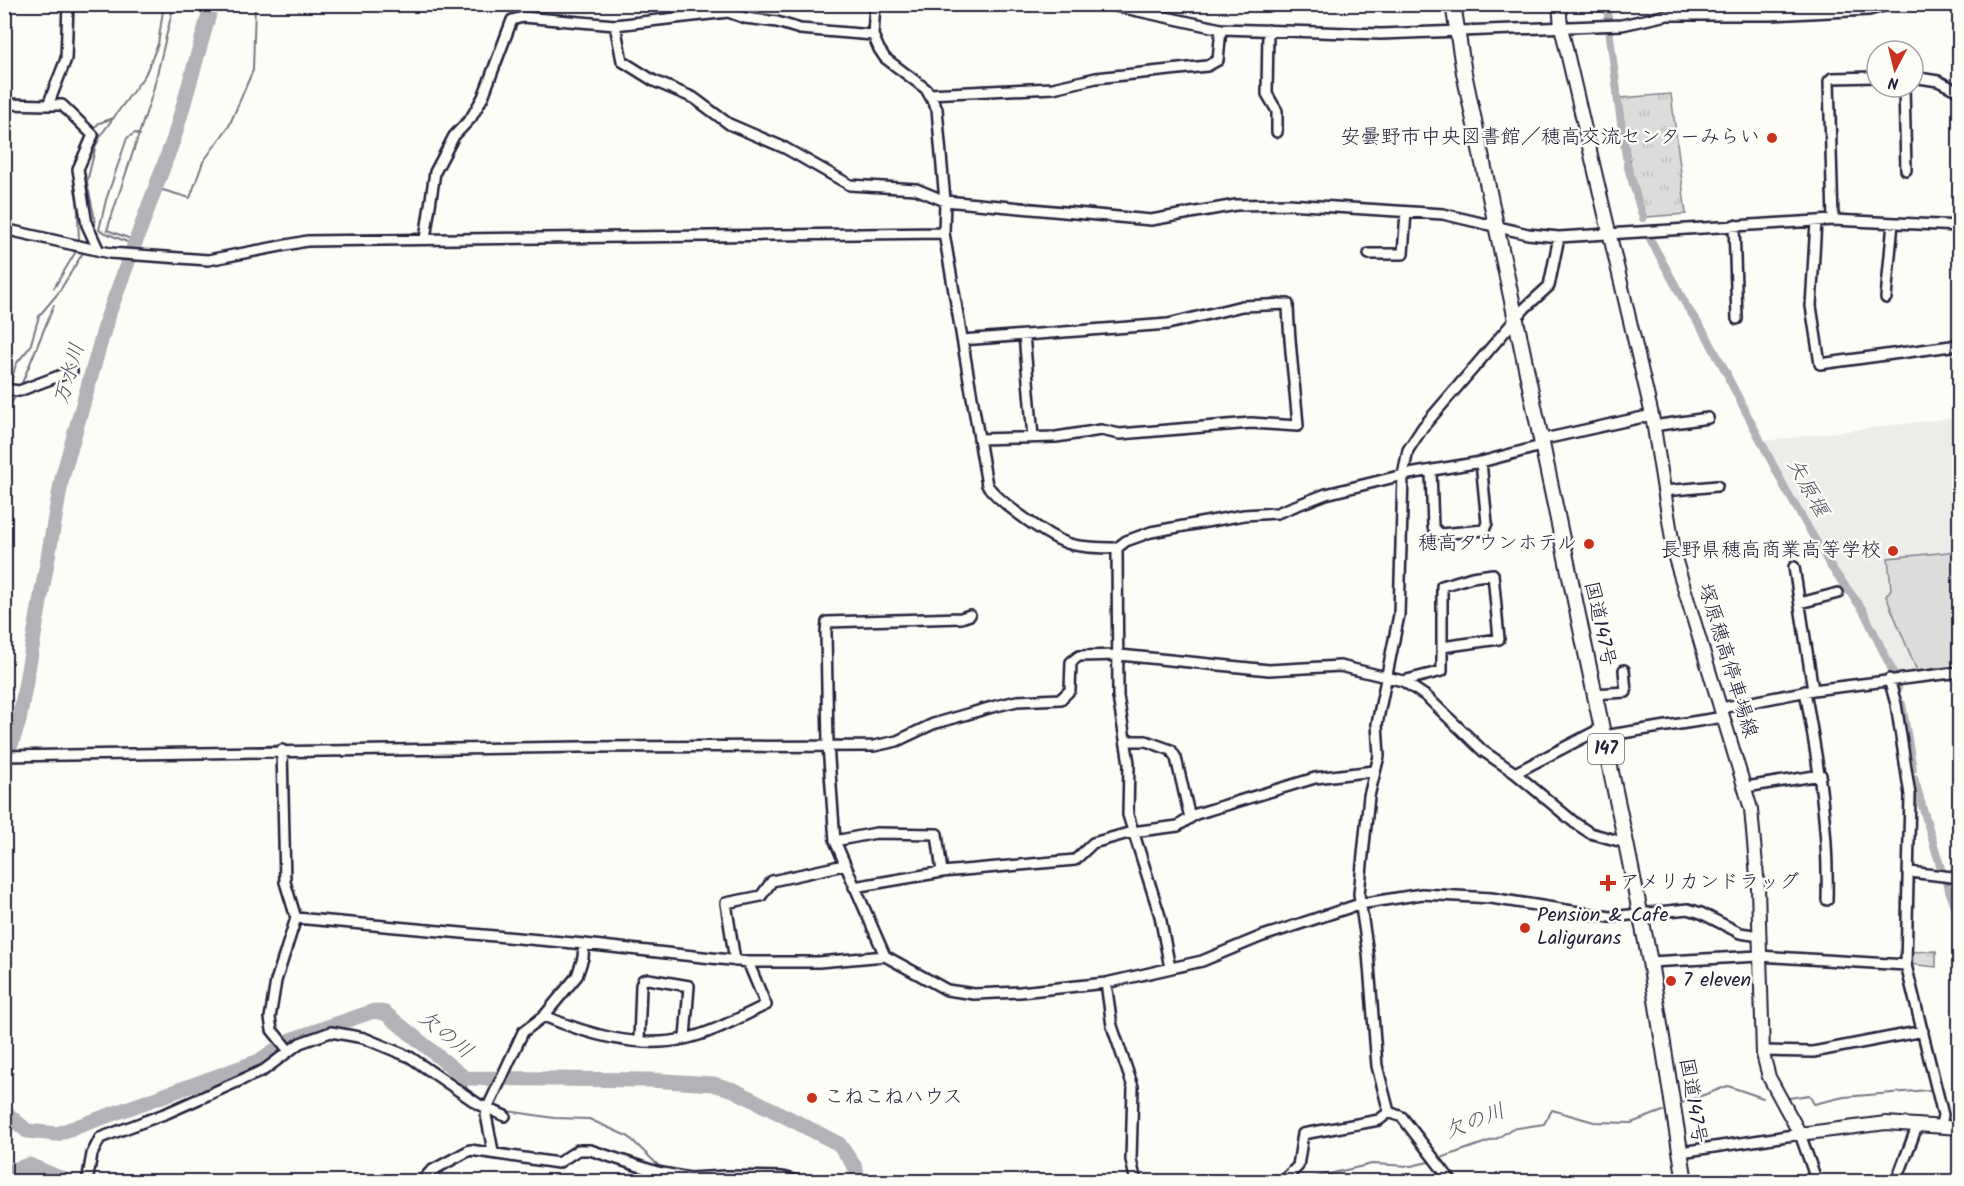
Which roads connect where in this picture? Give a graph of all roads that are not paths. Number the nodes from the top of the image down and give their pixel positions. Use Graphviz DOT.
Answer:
graph roads {
  1 [pos="68,4"];
  2 [pos="875,4"];
  3 [pos="1106,4"];
  4 [pos="1453,4"];
  5 [pos="1559,4"];
  6 [pos="1891,4"];
  7 [pos="729,8"];
  8 [pos="1791,9"];
  9 [pos="1667,10"];
  10 [pos="615,25"];
  11 [pos="1561,27"];
  12 [pos="1221,29"];
  13 [pos="1268,30"];
  14 [pos="1456,31"];
  15 [pos="873,34"];
  16 [pos="1865,77"];
  17 [pos="1925,79"];
  18 [pos="1959,92"];
  19 [pos="929,94"];
  20 [pos="1904,99"];
  21 [pos="4,104"];
  22 [pos="48,105"];
  23 [pos="1277,132"];
  24 [pos="1906,170"];
  25 [pos="945,201"];
  26 [pos="1406,212"];
  27 [pos="1833,220"];
  28 [pos="1816,221"];
  29 [pos="1893,223"];
  30 [pos="1734,225"];
  31 [pos="1959,226"];
  32 [pos="1496,227"];
  33 [pos="4,229"];
  34 [pos="1611,233"];
  35 [pos="1559,237"];
  36 [pos="946,238"];
  37 [pos="425,239"];
  38 [pos="95,250"];
  39 [pos="1369,254"];
  40 [pos="1886,298"];
  41 [pos="1516,319"];
  42 [pos="1737,319"];
  43 [pos="1024,335"];
  44 [pos="962,340"];
  45 [pos="1959,343"];
  46 [pos="72,371"];
  47 [pos="6,389"];
  48 [pos="1708,418"];
  49 [pos="1652,421"];
  50 [pos="1033,437"];
  51 [pos="979,439"];
  52 [pos="1541,443"];
  53 [pos="1481,462"];
  54 [pos="1431,471"];
  55 [pos="1403,475"];
  56 [pos="1717,486"];
  57 [pos="1664,490"];
  58 [pos="1117,548"];
  59 [pos="1794,567"];
  60 [pos="1838,593"];
  61 [pos="1800,603"];
  62 [pos="970,615"];
  63 [pos="1442,647"];
  64 [pos="1119,655"];
  65 [pos="1624,670"];
  66 [pos="1959,672"];
  67 [pos="1388,678"];
  68 [pos="1889,679"];
  69 [pos="1403,681"];
  70 [pos="1809,691"];
  71 [pos="1594,694"];
  72 [pos="1722,712"];
  73 [pos="1602,732"];
  74 [pos="1127,741"];
  75 [pos="828,745"];
  76 [pos="282,750"];
  77 [pos="4,756"];
  78 [pos="1374,771"];
  79 [pos="1515,773"];
  80 [pos="1821,775"];
  81 [pos="1746,787"];
  82 [pos="1190,818"];
  83 [pos="1132,832"];
  84 [pos="835,841"];
  85 [pos="1626,843"];
  86 [pos="844,865"];
  87 [pos="942,872"];
  88 [pos="1910,872"];
  89 [pos="1959,878"];
  90 [pos="854,887"];
  91 [pos="1827,900"];
  92 [pos="1360,904"];
  93 [pos="1640,913"];
  94 [pos="296,918"];
  95 [pos="1760,936"];
  96 [pos="584,944"];
  97 [pos="885,956"];
  98 [pos="1759,956"];
  99 [pos="735,961"];
  100 [pos="748,962"];
  101 [pos="1650,962"];
  102 [pos="1906,965"];
  103 [pos="1170,968"];
  104 [pos="1106,983"];
  105 [pos="544,1016"];
  106 [pos="1923,1031"];
  107 [pos="686,1038"];
  108 [pos="639,1041"];
  109 [pos="288,1050"];
  110 [pos="1763,1050"];
  111 [pos="489,1105"];
  112 [pos="1389,1112"];
  113 [pos="505,1116"];
  114 [pos="1918,1124"];
  115 [pos="1941,1125"];
  116 [pos="1959,1128"];
  117 [pos="1800,1134"];
  118 [pos="494,1151"];
  119 [pos="1681,1152"];
  120 [pos="87,1182"];
  121 [pos="421,1182"];
  122 [pos="801,1182"];
  123 [pos="1136,1182"];
  124 [pos="1282,1182"];
  125 [pos="1452,1182"];
  126 [pos="1685,1182"];
  127 [pos="1817,1182"];
  128 [pos="1896,1182"];
  1 -- 22 [label="street"];
  2 -- 15 [label="street"];
  3 -- 12 [label="street"];
  4 -- 14 [label="highway, 国道147号 / 147"];
  5 -- 11 [label="main road, 塚原穂高停車場線"];
  6 -- 8 [label="street"];
  7 -- 10 [label="street"];
  7 -- 15 [label="street"];
  8 -- 9 [label="street"];
  9 -- 11 [label="street"];
  10 -- 25 [label="street"];
  10 -- 37 [label="street"];
  11 -- 14 [label="street"];
  11 -- 34 [label="main road, 塚原穂高停車場線"];
  12 -- 13 [label="street"];
  12 -- 19 [label="street"];
  13 -- 14 [label="street"];
  13 -- 23 [label="street"];
  14 -- 32 [label="highway, 国道147号 / 147"];
  15 -- 19 [label="street"];
  16 -- 27 [label="street"];
  17 -- 18 [label="street"];
  19 -- 25 [label="street"];
  20 -- 24 [label="street"];
  21 -- 22 [label="street"];
  22 -- 38 [label="street"];
  25 -- 26 [label="street"];
  25 -- 36 [label="street"];
  26 -- 32 [label="street"];
  26 -- 39 [label="street"];
  27 -- 28 [label="street"];
  27 -- 29 [label="street"];
  28 -- 30 [label="street"];
  28 -- 45 [label="street"];
  29 -- 31 [label="street"];
  29 -- 40 [label="street"];
  30 -- 34 [label="street"];
  30 -- 42 [label="street"];
  32 -- 35 [label="street"];
  32 -- 41 [label="highway, 国道147号 / 147"];
  33 -- 38 [label="street"];
  34 -- 35 [label="street"];
  34 -- 49 [label="main road, 塚原穂高停車場線"];
  35 -- 41 [label="street"];
  36 -- 37 [label="street"];
  36 -- 44 [label="street"];
  37 -- 38 [label="street"];
  41 -- 52 [label="highway, 国道147号 / 147"];
  41 -- 55 [label="street"];
  43 -- 44 [label="street"];
  43 -- 50 [label="street"];
  43 -- 50 [label="street"];
  44 -- 51 [label="street"];
  46 -- 47 [label="street"];
  48 -- 49 [label="street"];
  49 -- 52 [label="street"];
  49 -- 57 [label="main road, 塚原穂高停車場線"];
  50 -- 51 [label="street"];
  51 -- 58 [label="street"];
  52 -- 53 [label="street"];
  52 -- 71 [label="highway, 国道147号 / 147"];
  53 -- 54 [label="street"];
  53 -- 54 [label="street"];
  54 -- 55 [label="street"];
  55 -- 58 [label="street"];
  55 -- 67 [label="street"];
  56 -- 57 [label="street"];
  57 -- 72 [label="main road, 塚原穂高停車場線"];
  58 -- 64 [label="street"];
  59 -- 61 [label="street"];
  60 -- 61 [label="street"];
  61 -- 70 [label="street"];
  62 -- 75 [label="street"];
  63 -- 63 [label="street"];
  63 -- 69 [label="street"];
  64 -- 67 [label="street"];
  64 -- 74 [label="street"];
  64 -- 75 [label="street"];
  65 -- 71 [label="street"];
  66 -- 68 [label="street"];
  67 -- 69 [label="street"];
  67 -- 78 [label="street"];
  68 -- 70 [label="street"];
  68 -- 88 [label="street"];
  69 -- 79 [label="street"];
  70 -- 72 [label="street"];
  70 -- 80 [label="street"];
  71 -- 73 [label="highway, 国道147号 / 147"];
  72 -- 73 [label="street"];
  72 -- 81 [label="main road, 塚原穂高停車場線"];
  73 -- 79 [label="street"];
  73 -- 85 [label="highway, 国道147号 / 147"];
  74 -- 82 [label="street"];
  74 -- 83 [label="street"];
  75 -- 76 [label="street"];
  75 -- 84 [label="street"];
  76 -- 77 [label="street"];
  76 -- 94 [label="street"];
  78 -- 82 [label="street"];
  78 -- 92 [label="street"];
  79 -- 85 [label="street"];
  80 -- 81 [label="street"];
  80 -- 91 [label="street"];
  81 -- 95 [label="main road, 塚原穂高停車場線"];
  82 -- 83 [label="street"];
  83 -- 87 [label="street"];
  83 -- 103 [label="street"];
  84 -- 86 [label="street"];
  84 -- 87 [label="street"];
  85 -- 93 [label="highway, 国道147号 / 147"];
  86 -- 90 [label="street"];
  86 -- 99 [label="street"];
  87 -- 90 [label="street"];
  88 -- 89 [label="street"];
  88 -- 102 [label="street"];
  90 -- 97 [label="street"];
  92 -- 93 [label="street"];
  92 -- 103 [label="street"];
  92 -- 112 [label="street"];
  93 -- 95 [label="street"];
  93 -- 101 [label="highway, 国道147号 / 147"];
  94 -- 96 [label="street"];
  94 -- 109 [label="street"];
  95 -- 98 [label="main road, 塚原穂高停車場線"];
  96 -- 99 [label="street"];
  96 -- 105 [label="street"];
  97 -- 100 [label="street"];
  97 -- 104 [label="street"];
  98 -- 101 [label="street"];
  98 -- 102 [label="street"];
  98 -- 110 [label="main road, 塚原穂高停車場線"];
  99 -- 100 [label="street"];
  100 -- 107 [label="street"];
  101 -- 119 [label="highway, 国道147号 / 147"];
  102 -- 106 [label="street"];
  103 -- 104 [label="street"];
  104 -- 123 [label="street"];
  105 -- 108 [label="street"];
  105 -- 111 [label="street"];
  106 -- 110 [label="street"];
  106 -- 115 [label="street"];
  107 -- 108 [label="street"];
  107 -- 108 [label="street"];
  109 -- 111 [label="street"];
  109 -- 120 [label="street"];
  110 -- 117 [label="main road, 塚原穂高停車場線"];
  111 -- 113 [label="street"];
  111 -- 118 [label="street"];
  112 -- 124 [label="street"];
  112 -- 125 [label="street"];
  114 -- 115 [label="main road"];
  114 -- 117 [label="main road"];
  114 -- 128 [label="street"];
  115 -- 116 [label="main road"];
  117 -- 119 [label="street"];
  117 -- 127 [label="street"];
  118 -- 121 [label="street"];
  118 -- 122 [label="street"];
  119 -- 126 [label="highway, 国道147号 / 147"];
}
